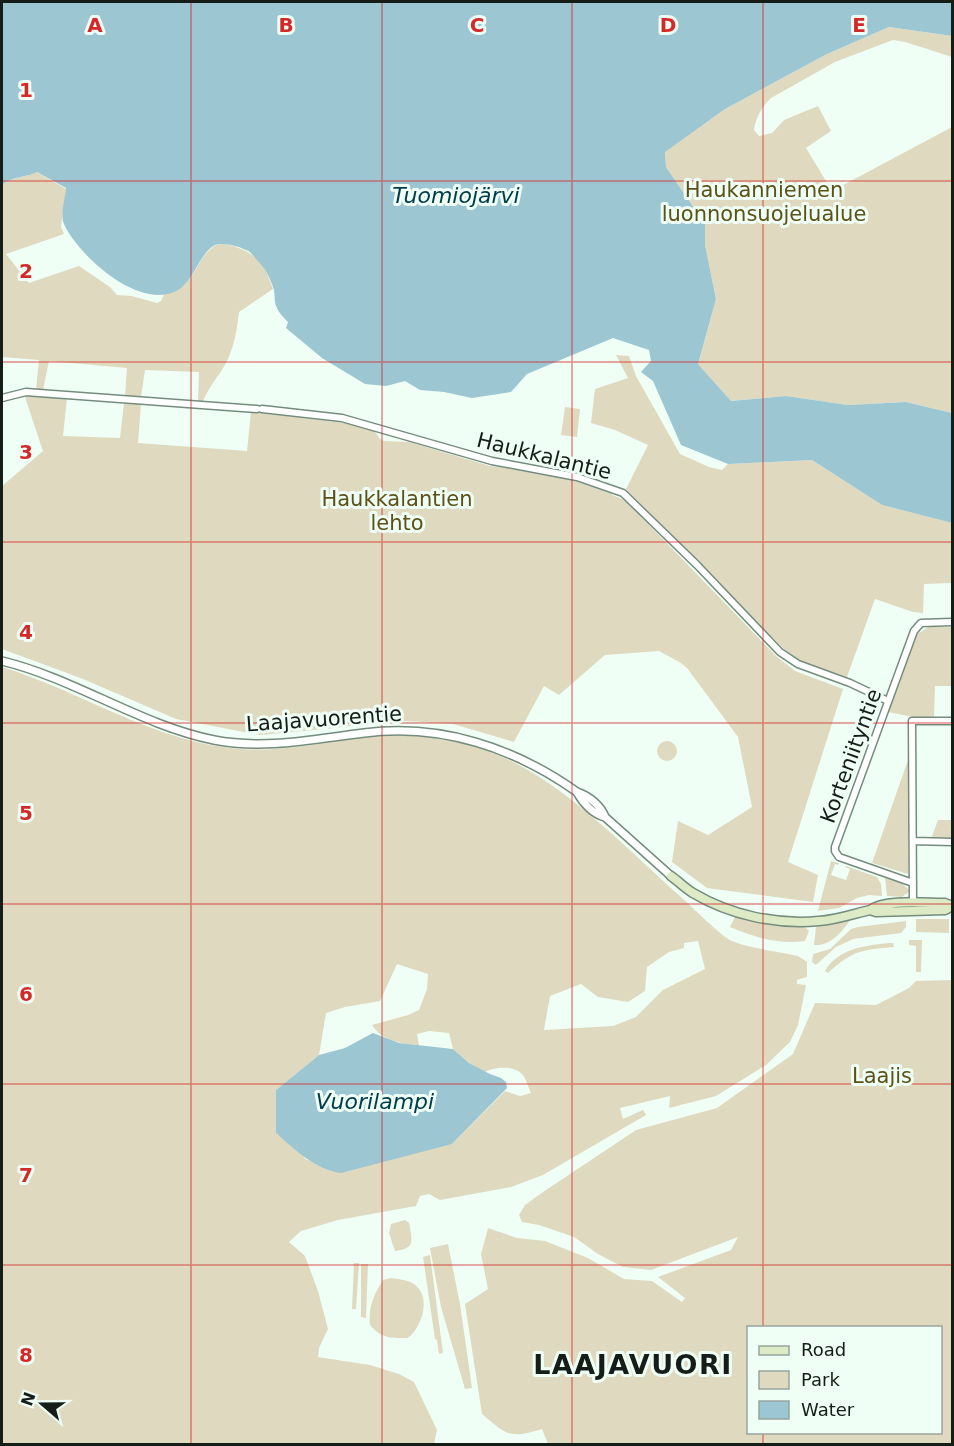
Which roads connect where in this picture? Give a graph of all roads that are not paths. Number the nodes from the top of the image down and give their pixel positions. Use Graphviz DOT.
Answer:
graph roads {
  1 [pos="2,398"];
  2 [pos="952,622"];
  3 [pos="2,661"];
  4 [pos="888,701"];
  5 [pos="952,720"];
  6 [pos="914,841"];
  7 [pos="952,842"];
  8 [pos="671,876"];
  9 [pos="913,883"];
  10 [pos="913,903"];
  11 [pos="952,906"];
  12 [pos="870,910"];
  1 -- 4 [label="street, Haukkalantie"];
  2 -- 4 [label="street, Korteniityntie"];
  3 -- 8 [label="street, Laajavuorentie"];
  4 -- 9 [label="street, Korteniityntie"];
  5 -- 6 [label="street"];
  6 -- 7 [label="street"];
  6 -- 9 [label="street"];
  8 -- 12 [label="main road, Laajavuorentie"];
  9 -- 10 [label="street"];
  10 -- 11 [label="main road, Laajavuorentie"];
  10 -- 12 [label="main road, Laajavuorentie"];
  11 -- 12 [label="main road, Laajavuorentie"];
}
